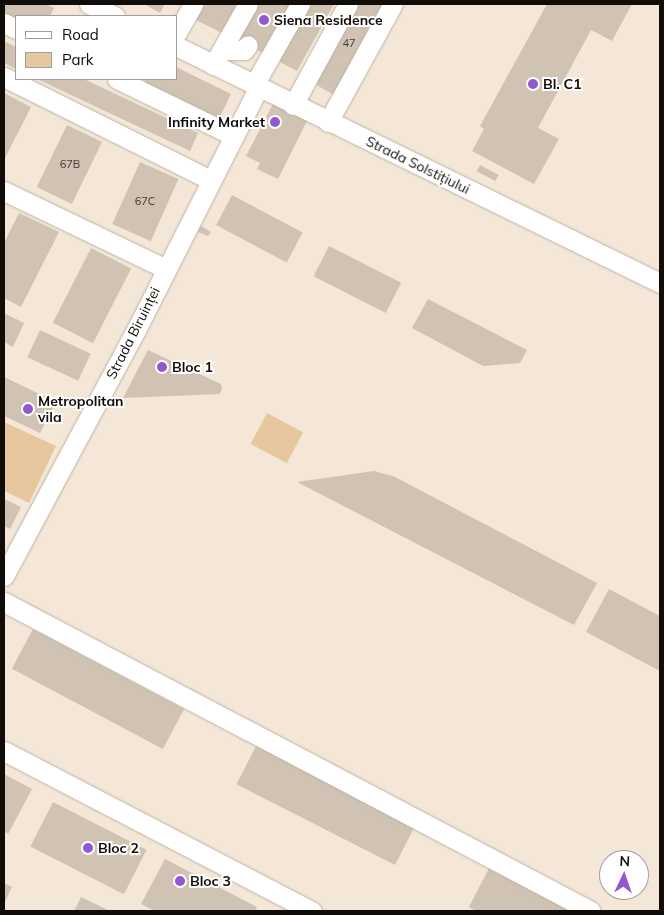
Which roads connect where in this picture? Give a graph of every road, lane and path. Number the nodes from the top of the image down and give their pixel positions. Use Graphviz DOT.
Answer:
graph roads {
  1 [pos="89,4"];
  2 [pos="192,4"];
  3 [pos="248,4"];
  4 [pos="300,4"];
  5 [pos="348,4"];
  6 [pos="393,4"];
  7 [pos="113,15"];
  8 [pos="178,30"];
  9 [pos="248,45"];
  10 [pos="178,47"];
  11 [pos="218,58"];
  12 [pos="4,77"];
  13 [pos="119,80"];
  14 [pos="256,86"];
  15 [pos="293,105"];
  16 [pos="328,122"];
  17 [pos="234,136"];
  18 [pos="212,180"];
  19 [pos="4,191"];
  20 [pos="166,269"];
  21 [pos="660,283"];
  22 [pos="10,550"];
  23 [pos="4,576"];
  24 [pos="4,602"];
  25 [pos="4,751"];
  26 [pos="312,911"];
  27 [pos="591,911"];
  1 -- 7 [label="street"];
  2 -- 8 [label="street"];
  3 -- 11 [label="street"];
  4 -- 14 [label="street, Strada Biruinței"];
  5 -- 15 [label="street"];
  6 -- 16 [label="street"];
  9 -- 11 [label="street"];
  10 -- 11 [label="street, Strada Solstițiului"];
  11 -- 14 [label="street, Strada Solstițiului"];
  12 -- 18 [label="street"];
  13 -- 17 [label="street"];
  14 -- 15 [label="street, Strada Solstițiului"];
  14 -- 17 [label="street, Strada Biruinței"];
  15 -- 16 [label="street, Strada Solstițiului"];
  16 -- 21 [label="street, Strada Solstițiului"];
  17 -- 18 [label="street, Strada Biruinței"];
  18 -- 20 [label="street, Strada Biruinței"];
  19 -- 20 [label="street"];
  20 -- 22 [label="street, Strada Biruinței"];
  22 -- 23 [label="street, Strada Biruinței"];
  24 -- 27 [label="street"];
  25 -- 26 [label="street"];
}
